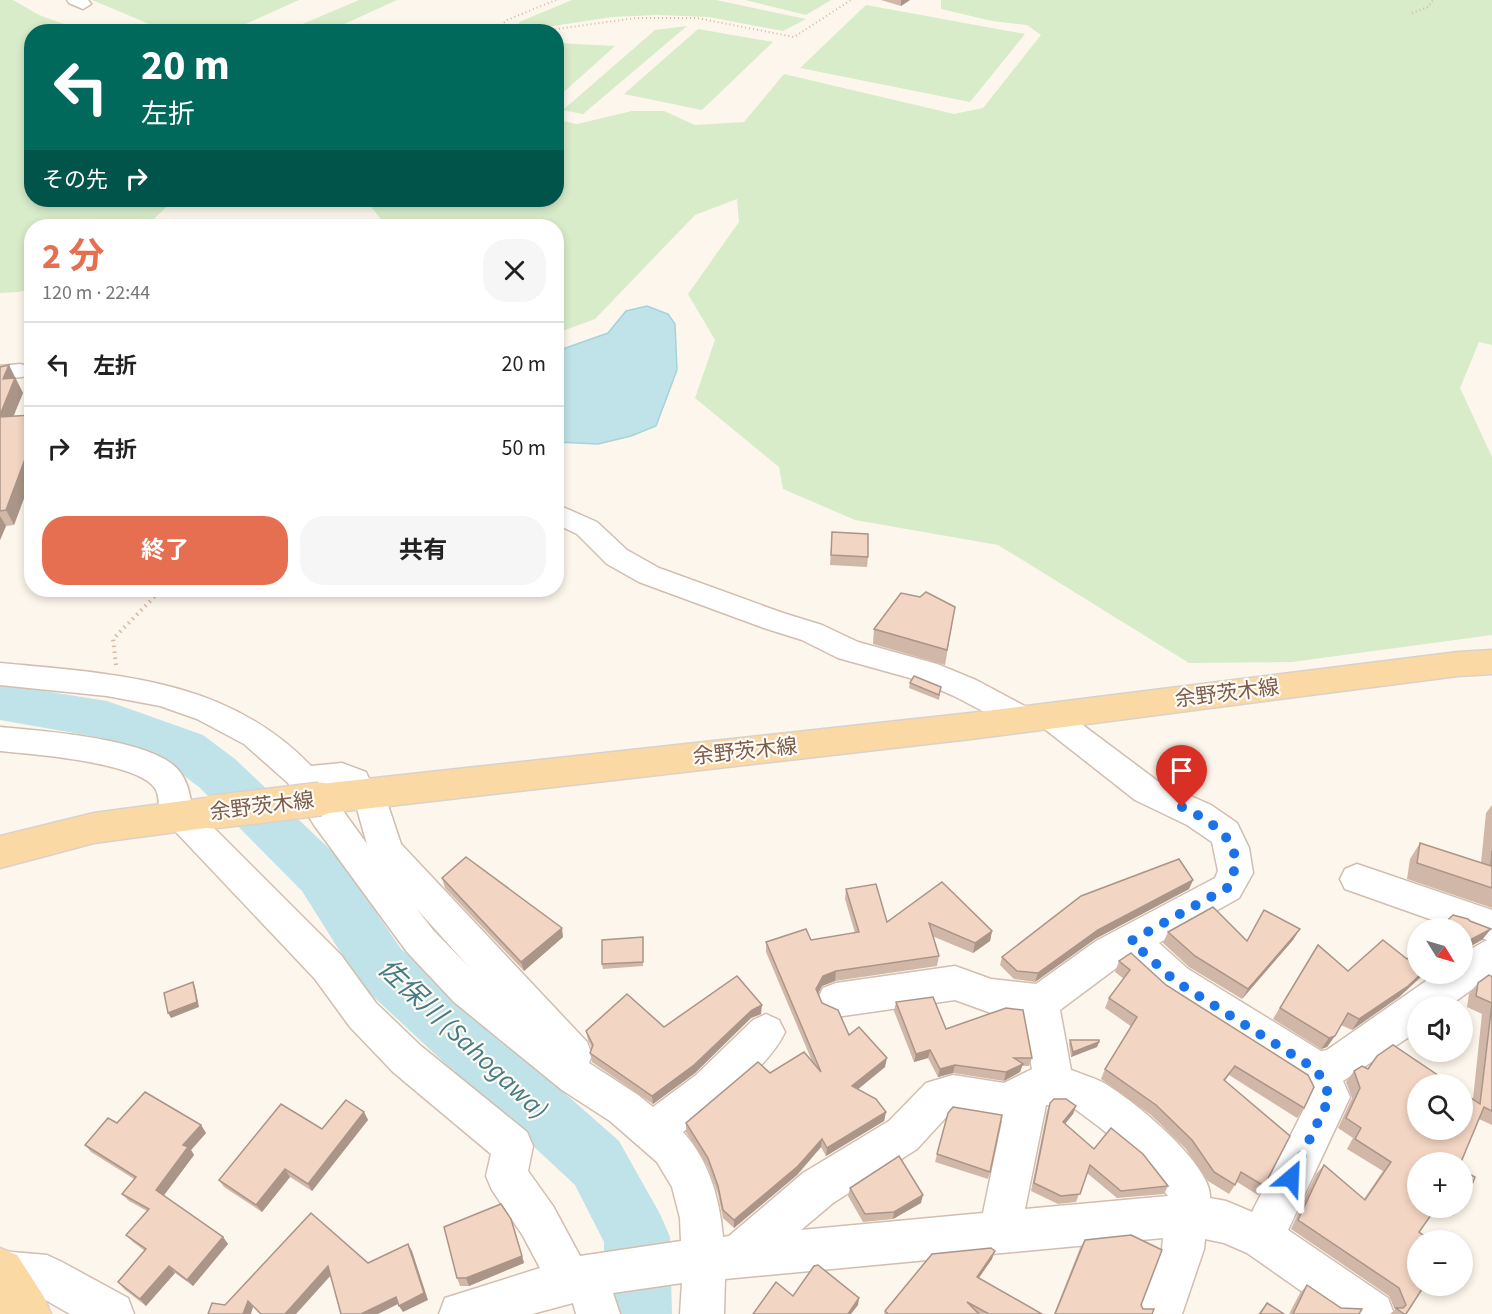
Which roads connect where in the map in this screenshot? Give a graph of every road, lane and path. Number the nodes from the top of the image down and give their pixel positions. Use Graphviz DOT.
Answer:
graph roads {
  1 [pos="556,0"];
  2 [pos="851,0"];
  3 [pos="1433,0"];
  4 [pos="1412,13"];
  5 [pos="502,24"];
  6 [pos="564,28"];
  7 [pos="564,517"];
  8 [pos="154,597"];
  9 [pos="1492,662"];
  10 [pos="0,674"];
  11 [pos="117,686"];
  12 [pos="1036,717"];
  13 [pos="0,739"];
  14 [pos="312,790"];
  15 [pos="190,815"];
  16 [pos="0,852"];
  17 [pos="1357,879"];
  18 [pos="1492,926"];
  19 [pos="1131,941"];
  20 [pos="1492,954"];
  21 [pos="1435,996"];
  22 [pos="836,1000"];
  23 [pos="1041,1002"];
  24 [pos="1407,1016"];
  25 [pos="766,1032"];
  26 [pos="1317,1070"];
  27 [pos="1045,1086"];
  28 [pos="638,1120"];
  29 [pos="1186,1215"];
  30 [pos="1000,1232"];
  31 [pos="1262,1238"];
  32 [pos="704,1260"];
  33 [pos="0,1272"];
  34 [pos="585,1291"];
  35 [pos="27,1314"];
  36 [pos="112,1314"];
  37 [pos="461,1314"];
  38 [pos="702,1314"];
  39 [pos="1160,1314"];
  40 [pos="1372,1314"];
  1 -- 5 [label="path"];
  2 -- 6 [label="path"];
  3 -- 4 [label="path"];
  7 -- 12 [label="street"];
  8 -- 11 [label="path"];
  9 -- 12 [label="main road, 余野茨木線"];
  10 -- 11 [label="street"];
  11 -- 14 [label="street"];
  12 -- 14 [label="main road, 余野茨木線"];
  12 -- 19 [label="street"];
  13 -- 15 [label="street"];
  14 -- 15 [label="main road, 余野茨木線, bridge"];
  14 -- 28 [label="street"];
  14 -- 28 [label="street"];
  15 -- 16 [label="main road, 余野茨木線"];
  15 -- 34 [label="street"];
  17 -- 18 [label="street"];
  19 -- 23 [label="street"];
  19 -- 26 [label="street"];
  20 -- 21 [label="street"];
  22 -- 23 [label="street"];
  23 -- 27 [label="street"];
  24 -- 26 [label="street"];
  25 -- 28 [label="street"];
  26 -- 31 [label="street"];
  27 -- 29 [label="street"];
  27 -- 30 [label="street"];
  27 -- 32 [label="street"];
  28 -- 32 [label="street"];
  29 -- 30 [label="street"];
  29 -- 31 [label="street"];
  29 -- 39 [label="street"];
  30 -- 32 [label="street"];
  31 -- 40 [label="street"];
  32 -- 34 [label="street"];
  32 -- 38 [label="street"];
  33 -- 35 [label="main road"];
  33 -- 36 [label="street"];
  34 -- 37 [label="street"];
}
